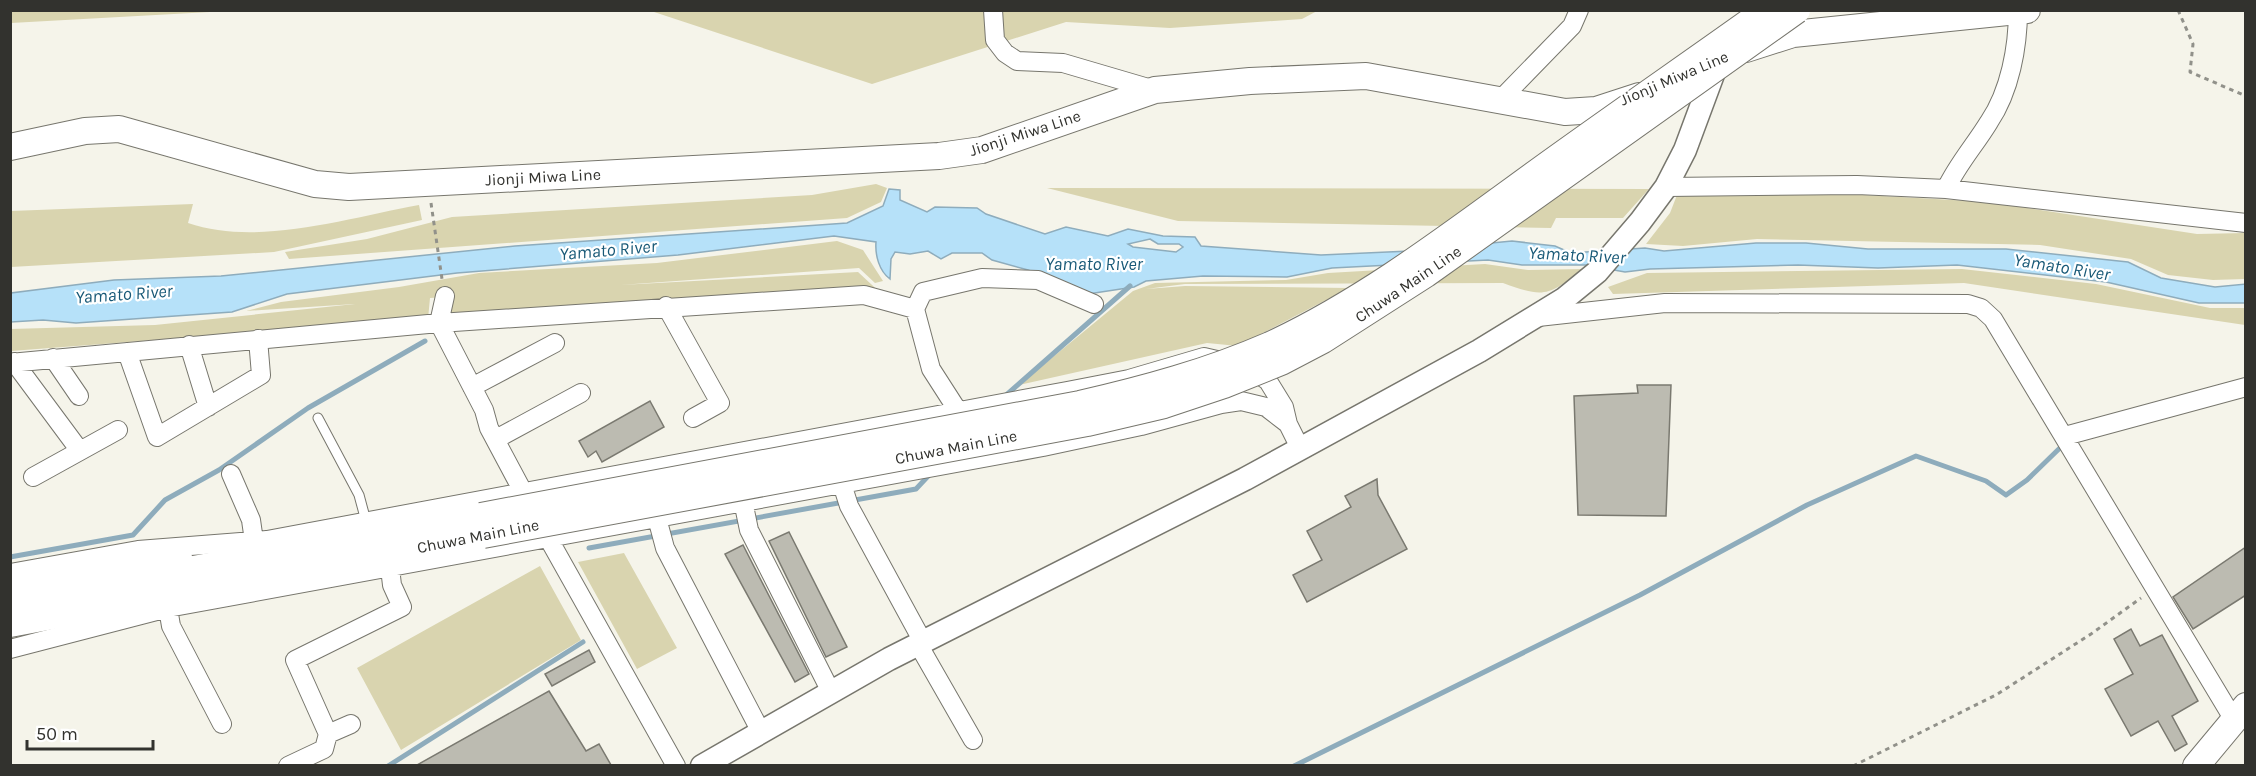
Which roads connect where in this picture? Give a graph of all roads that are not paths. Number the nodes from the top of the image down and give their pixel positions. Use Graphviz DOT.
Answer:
graph roads {
  1 [pos="993,10"];
  2 [pos="1579,10"];
  3 [pos="1760,10"];
  4 [pos="1766,10"];
  5 [pos="1797,10"];
  6 [pos="2021,11"];
  7 [pos="1845,19"];
  8 [pos="1720,57"];
  9 [pos="1155,90"];
  10 [pos="1499,101"];
  11 [pos="10,147"];
  12 [pos="1666,187"];
  13 [pos="1946,189"];
  14 [pos="2246,223"];
  15 [pos="445,296"];
  16 [pos="1094,304"];
  17 [pos="666,306"];
  18 [pos="915,309"];
  19 [pos="1536,317"];
  20 [pos="440,322"];
  21 [pos="258,339"];
  22 [pos="555,343"];
  23 [pos="189,345"];
  24 [pos="127,352"];
  25 [pos="53,358"];
  26 [pos="12,362"];
  27 [pos="472,387"];
  28 [pos="2246,387"];
  29 [pos="581,393"];
  30 [pos="79,396"];
  31 [pos="208,407"];
  32 [pos="958,411"];
  33 [pos="318,418"];
  34 [pos="693,418"];
  35 [pos="1288,424"];
  36 [pos="118,430"];
  37 [pos="496,440"];
  38 [pos="2069,441"];
  39 [pos="1300,448"];
  40 [pos="80,452"];
  41 [pos="231,474"];
  42 [pos="33,477"];
  43 [pos="842,484"];
  44 [pos="523,493"];
  45 [pos="743,501"];
  46 [pos="657,518"];
  47 [pos="366,521"];
  48 [pos="482,526"];
  49 [pos="548,537"];
  50 [pos="255,549"];
  51 [pos="390,568"];
  52 [pos="10,573"];
  53 [pos="10,587"];
  54 [pos="10,603"];
  55 [pos="112,604"];
  56 [pos="168,608"];
  57 [pos="10,624"];
  58 [pos="10,636"];
  59 [pos="920,643"];
  60 [pos="10,649"];
  61 [pos="831,692"];
  62 [pos="2240,713"];
  63 [pos="222,724"];
  64 [pos="351,724"];
  65 [pos="761,732"];
  66 [pos="328,734"];
  67 [pos="973,740"];
  68 [pos="288,765"];
  69 [pos="676,765"];
  70 [pos="702,765"];
  71 [pos="2196,765"];
  1 -- 9 [label="street"];
  2 -- 10 [label="street"];
  3 -- 8 [label="street"];
  4 -- 48 [label="main road, Chuwa Main Line, bridge"];
  5 -- 48 [label="main road, Chuwa Main Line, bridge"];
  6 -- 7 [label="main road, Jionji Miwa Line"];
  6 -- 13 [label="street"];
  7 -- 8 [label="main road, Jionji Miwa Line"];
  8 -- 10 [label="main road, Jionji Miwa Line"];
  8 -- 12 [label="street"];
  9 -- 10 [label="main road, Jionji Miwa Line"];
  9 -- 11 [label="main road, Jionji Miwa Line"];
  12 -- 13 [label="street"];
  12 -- 19 [label="street"];
  13 -- 14 [label="street"];
  15 -- 20 [label="street"];
  16 -- 18 [label="street"];
  17 -- 18 [label="street"];
  17 -- 20 [label="street"];
  17 -- 34 [label="street"];
  18 -- 32 [label="street"];
  19 -- 38 [label="street"];
  19 -- 39 [label="street"];
  20 -- 21 [label="street"];
  20 -- 27 [label="street"];
  21 -- 23 [label="street"];
  21 -- 31 [label="street"];
  22 -- 27 [label="street"];
  23 -- 24 [label="street"];
  23 -- 31 [label="street"];
  24 -- 25 [label="street"];
  24 -- 31 [label="street"];
  25 -- 26 [label="street"];
  25 -- 30 [label="street"];
  26 -- 40 [label="street"];
  27 -- 37 [label="street"];
  28 -- 38 [label="street"];
  29 -- 37 [label="street"];
  32 -- 35 [label="street"];
  32 -- 44 [label="street"];
  33 -- 47 [label="lane"];
  35 -- 39 [label="street"];
  35 -- 43 [label="street"];
  36 -- 40 [label="street"];
  37 -- 44 [label="street"];
  38 -- 62 [label="street"];
  39 -- 59 [label="street"];
  40 -- 42 [label="street"];
  41 -- 50 [label="street"];
  43 -- 45 [label="street"];
  43 -- 59 [label="street"];
  44 -- 47 [label="street"];
  44 -- 49 [label="street"];
  45 -- 46 [label="street"];
  45 -- 61 [label="street"];
  46 -- 49 [label="street"];
  46 -- 65 [label="street"];
  47 -- 50 [label="street"];
  48 -- 50 [label="main road, Chuwa Main Line"];
  48 -- 55 [label="main road, Chuwa Main Line"];
  49 -- 51 [label="street"];
  49 -- 69 [label="street"];
  50 -- 52 [label="street"];
  50 -- 53 [label="street"];
  50 -- 54 [label="main road, Chuwa Main Line"];
  51 -- 56 [label="street"];
  51 -- 66 [label="street"];
  55 -- 57 [label="main road, Chuwa Main Line"];
  55 -- 58 [label="street"];
  56 -- 60 [label="street"];
  56 -- 63 [label="street"];
  59 -- 61 [label="street"];
  59 -- 67 [label="street"];
  61 -- 65 [label="street"];
  62 -- 71 [label="main road"];
  64 -- 66 [label="street"];
  65 -- 70 [label="street"];
  66 -- 68 [label="street"];
}
